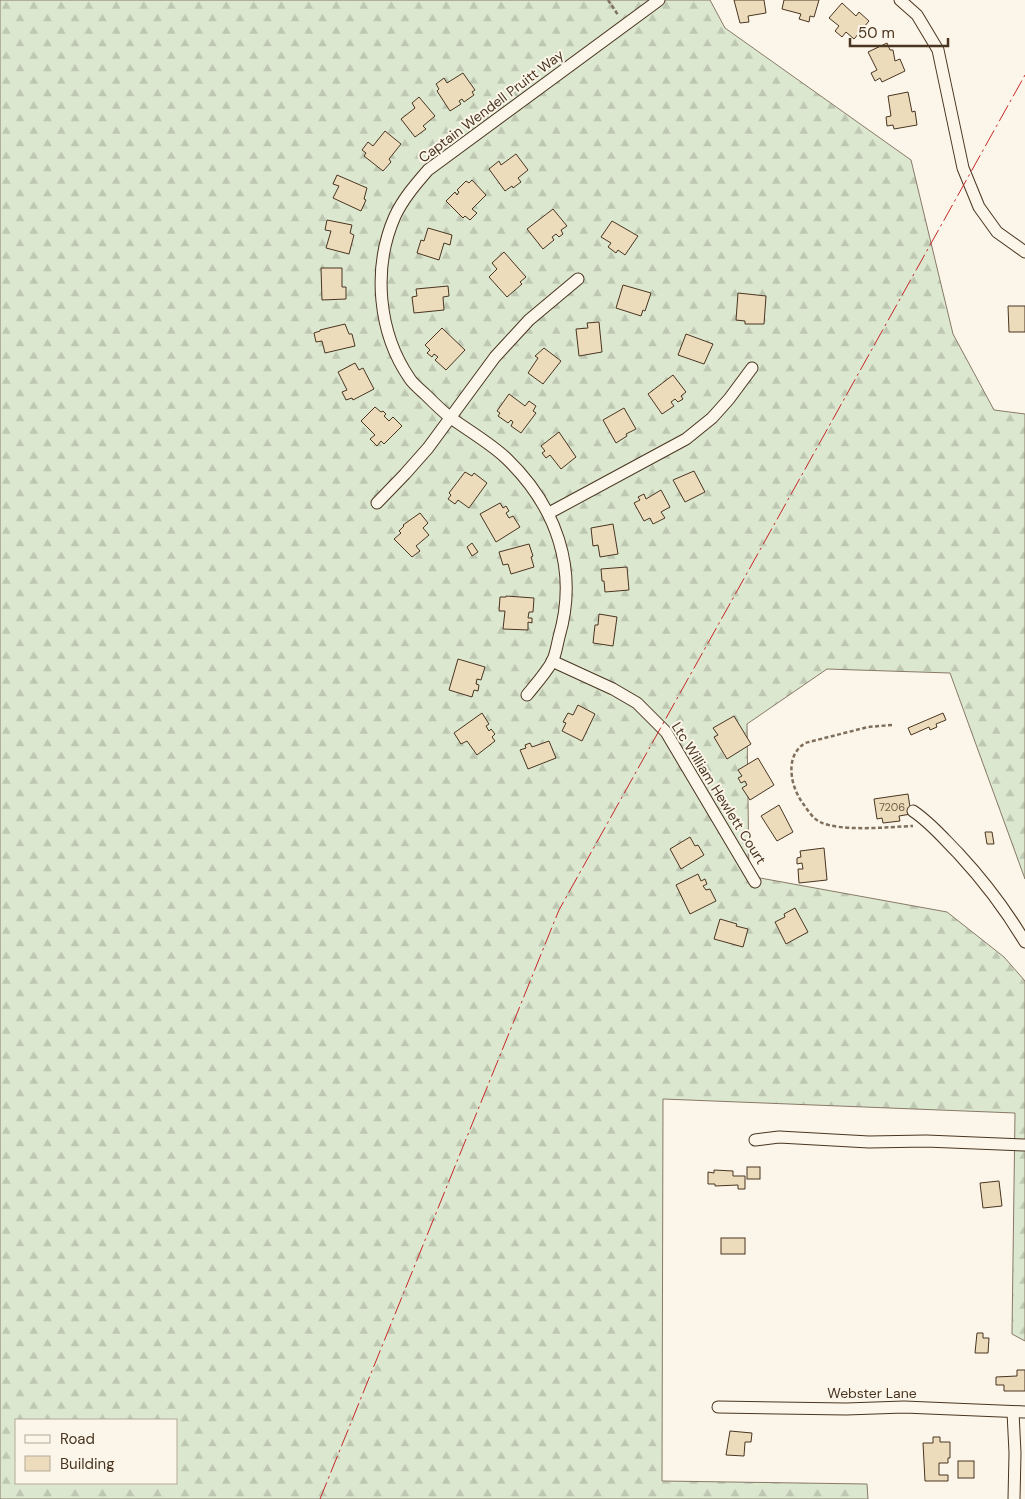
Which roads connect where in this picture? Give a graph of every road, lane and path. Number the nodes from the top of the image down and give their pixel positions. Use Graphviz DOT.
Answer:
graph roads {
  1 [pos="608,0"];
  2 [pos="659,0"];
  3 [pos="900,0"];
  4 [pos="625,25"];
  5 [pos="1025,252"];
  6 [pos="578,279"];
  7 [pos="752,368"];
  8 [pos="449,417"];
  9 [pos="377,502"];
  10 [pos="549,513"];
  11 [pos="552,661"];
  12 [pos="526,695"];
  13 [pos="892,724"];
  14 [pos="913,811"];
  15 [pos="931,824"];
  16 [pos="755,882"];
  17 [pos="1025,942"];
  18 [pos="755,1140"];
  19 [pos="1025,1145"];
  20 [pos="718,1407"];
  21 [pos="1013,1412"];
  22 [pos="1025,1412"];
  23 [pos="1014,1499"];
  1 -- 4 [label="path"];
  2 -- 4 [label="street, Captain Wendell Pruitt Way"];
  3 -- 5 [label="street"];
  4 -- 8 [label="street, Captain Wendell Pruitt Way"];
  6 -- 8 [label="street"];
  7 -- 10 [label="street"];
  8 -- 9 [label="street"];
  8 -- 10 [label="street, Captain Wendell Pruitt Way"];
  10 -- 11 [label="street, Captain Wendell Pruitt Way"];
  11 -- 12 [label="street, Captain Wendell Pruitt Way"];
  11 -- 16 [label="street, Ltc William Hewlett Court"];
  13 -- 15 [label="path"];
  14 -- 15 [label="street"];
  15 -- 17 [label="street"];
  18 -- 19 [label="street"];
  20 -- 21 [label="street, Webster Lane"];
  21 -- 22 [label="street, Webster Lane"];
  21 -- 23 [label="street"];
}
